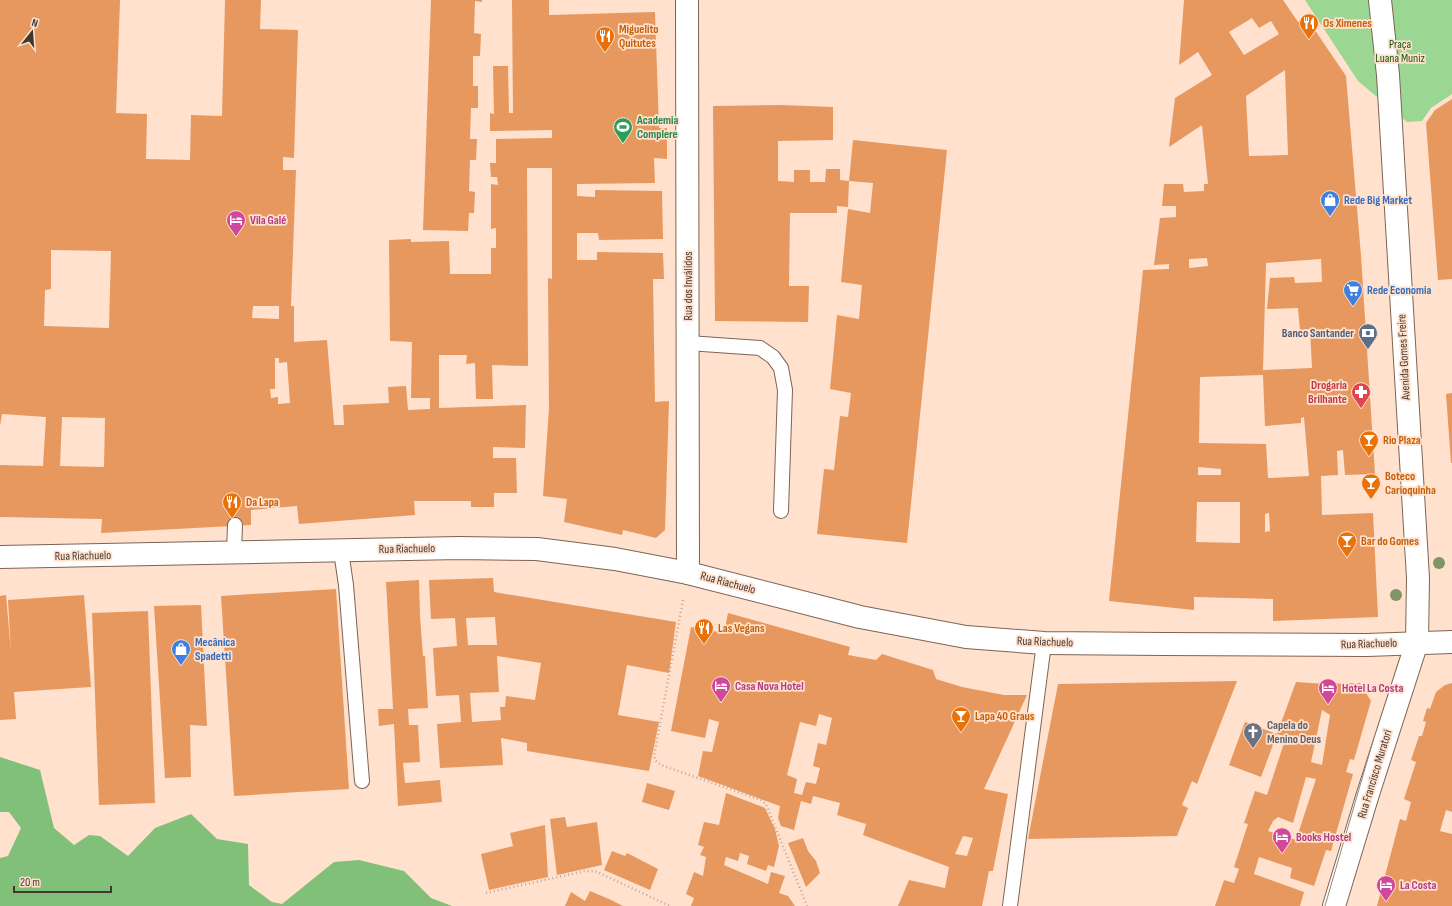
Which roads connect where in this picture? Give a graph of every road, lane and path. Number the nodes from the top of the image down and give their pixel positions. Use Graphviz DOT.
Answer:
graph roads {
  1 [pos="688,0"];
  2 [pos="1380,0"];
  3 [pos="688,343"];
  4 [pos="781,511"];
  5 [pos="235,526"];
  6 [pos="341,551"];
  7 [pos="234,553"];
  8 [pos="0,558"];
  9 [pos="688,573"];
  10 [pos="1417,642"];
  11 [pos="1452,642"];
  12 [pos="1044,643"];
  13 [pos="362,781"];
  14 [pos="486,893"];
  15 [pos="670,906"];
  16 [pos="808,906"];
  17 [pos="1010,906"];
  18 [pos="1334,906"];
  1 -- 3 [label="street, Rua dos Inválidos"];
  2 -- 10 [label="street, Avenida Gomes Freire"];
  3 -- 4 [label="lane"];
  3 -- 9 [label="street, Rua dos Inválidos"];
  5 -- 7 [label="lane"];
  6 -- 7 [label="street, Rua Riachuelo"];
  6 -- 9 [label="street, Rua Riachuelo"];
  6 -- 13 [label="lane"];
  7 -- 8 [label="street, Rua Riachuelo"];
  9 -- 12 [label="street, Rua Riachuelo"];
  9 -- 16 [label="path"];
  10 -- 11 [label="street, Rua Riachuelo"];
  10 -- 12 [label="street, Rua Riachuelo"];
  10 -- 18 [label="street, Rua Francisco Muratori"];
  12 -- 17 [label="lane"];
  14 -- 15 [label="path"];
}
